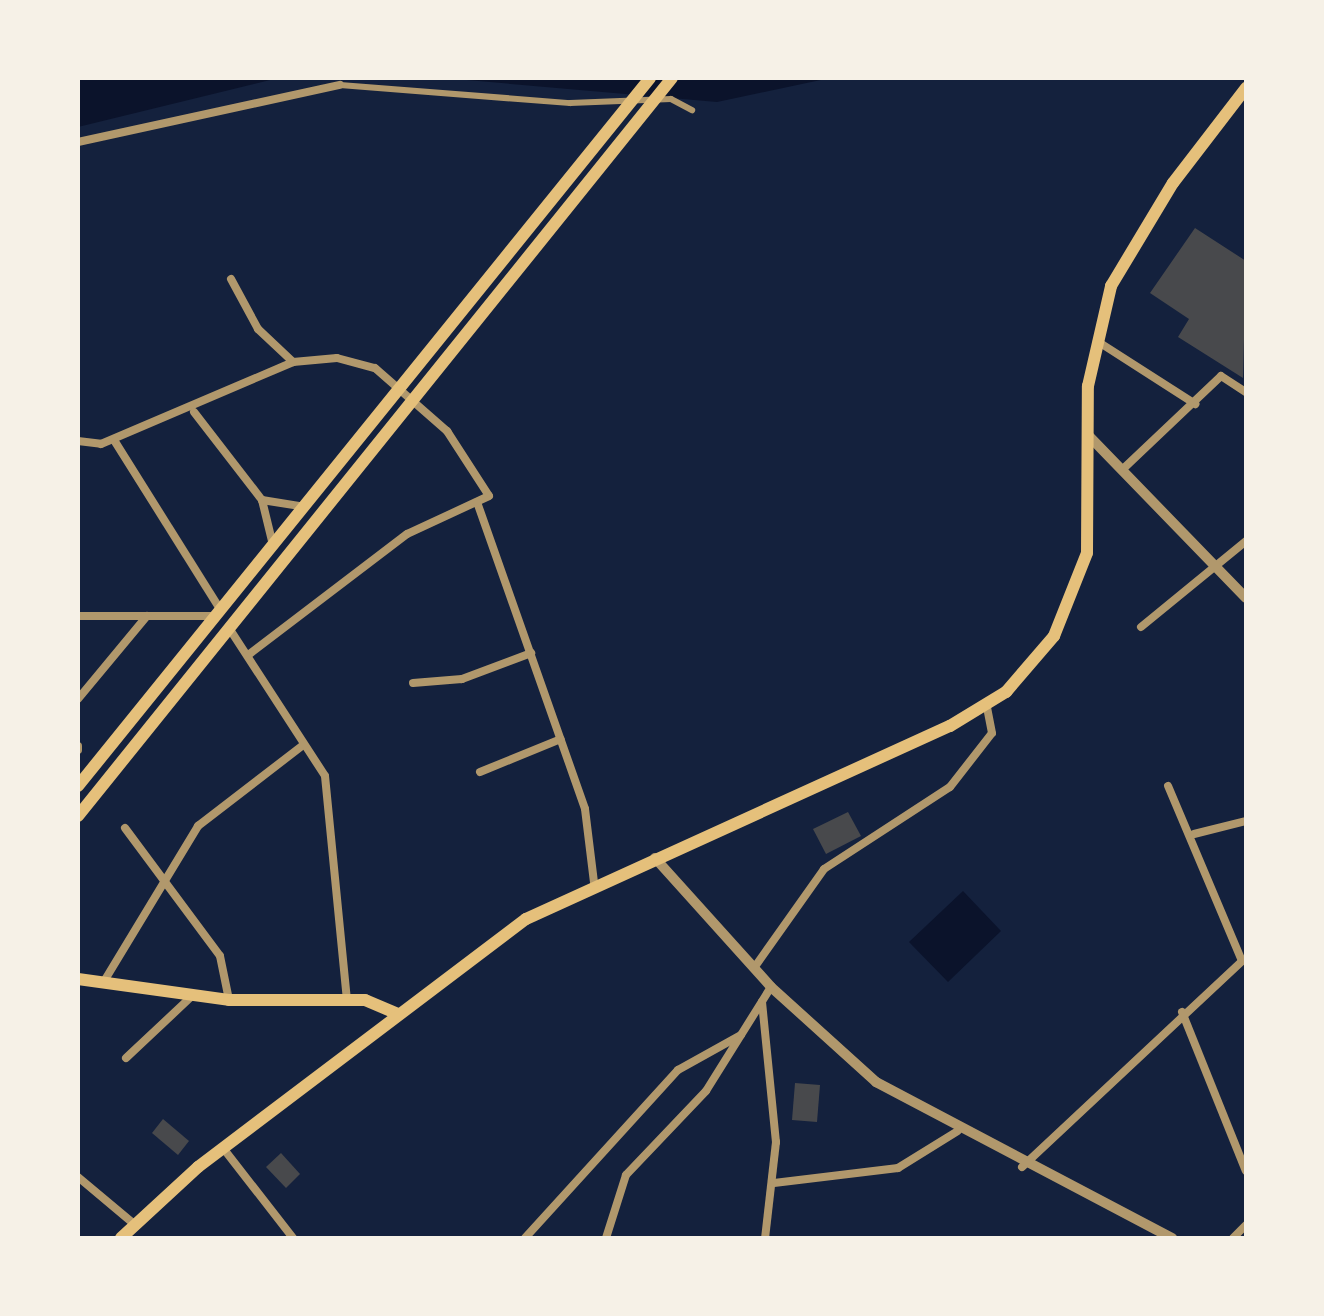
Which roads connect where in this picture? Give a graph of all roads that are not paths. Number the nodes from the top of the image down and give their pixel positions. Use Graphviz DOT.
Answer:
graph roads {
  1 [pos="650,78"];
  2 [pos="672,78"];
  3 [pos="340,85"];
  4 [pos="1245,93"];
  5 [pos="692,110"];
  6 [pos="78,142"];
  7 [pos="232,279"];
  8 [pos="1095,340"];
  9 [pos="293,362"];
  10 [pos="401,388"];
  11 [pos="1246,392"];
  12 [pos="414,400"];
  13 [pos="1194,404"];
  14 [pos="194,412"];
  15 [pos="1088,435"];
  16 [pos="114,440"];
  17 [pos="78,441"];
  18 [pos="1123,470"];
  19 [pos="262,500"];
  20 [pos="308,502"];
  21 [pos="477,502"];
  22 [pos="1246,542"];
  23 [pos="267,553"];
  24 [pos="1214,565"];
  25 [pos="1246,598"];
  26 [pos="218,613"];
  27 [pos="78,616"];
  28 [pos="147,616"];
  29 [pos="1141,627"];
  30 [pos="229,628"];
  31 [pos="531,653"];
  32 [pos="248,655"];
  33 [pos="413,683"];
  34 [pos="78,699"];
  35 [pos="987,707"];
  36 [pos="561,739"];
  37 [pos="303,744"];
  38 [pos="480,772"];
  39 [pos="78,786"];
  40 [pos="1168,786"];
  41 [pos="78,816"];
  42 [pos="1246,821"];
  43 [pos="125,828"];
  44 [pos="1194,834"];
  45 [pos="655,858"];
  46 [pos="594,882"];
  47 [pos="162,886"];
  48 [pos="754,968"];
  49 [pos="78,978"];
  50 [pos="103,983"];
  51 [pos="771,986"];
  52 [pos="192,996"];
  53 [pos="229,1000"];
  54 [pos="347,1002"];
  55 [pos="762,1002"];
  56 [pos="1182,1012"];
  57 [pos="396,1013"];
  58 [pos="741,1035"];
  59 [pos="126,1058"];
  60 [pos="958,1130"];
  61 [pos="223,1148"];
  62 [pos="1022,1167"];
  63 [pos="1246,1172"];
  64 [pos="78,1177"];
  65 [pos="774,1184"];
  66 [pos="134,1224"];
  67 [pos="1246,1225"];
  68 [pos="121,1238"];
  69 [pos="293,1238"];
  70 [pos="526,1238"];
  71 [pos="606,1238"];
  72 [pos="766,1238"];
  73 [pos="1172,1238"];
  74 [pos="1233,1238"];
  1 -- 10 [label="main road"];
  2 -- 12 [label="main road"];
  3 -- 5 [label="street"];
  3 -- 6 [label="street"];
  4 -- 8 [label="main road"];
  7 -- 9 [label="street"];
  8 -- 13 [label="street"];
  8 -- 15 [label="main road"];
  9 -- 10 [label="street"];
  9 -- 14 [label="street"];
  10 -- 12 [label="street"];
  10 -- 20 [label="main road"];
  11 -- 13 [label="street"];
  12 -- 21 [label="street"];
  12 -- 30 [label="main road"];
  13 -- 18 [label="street"];
  14 -- 16 [label="street"];
  14 -- 19 [label="street"];
  15 -- 18 [label="street"];
  15 -- 35 [label="main road"];
  16 -- 17 [label="street"];
  16 -- 26 [label="street"];
  18 -- 24 [label="street"];
  19 -- 20 [label="street"];
  19 -- 23 [label="street"];
  20 -- 23 [label="main road"];
  21 -- 31 [label="street"];
  21 -- 32 [label="street"];
  22 -- 24 [label="street"];
  23 -- 26 [label="main road"];
  24 -- 25 [label="street"];
  24 -- 29 [label="street"];
  26 -- 28 [label="street"];
  26 -- 39 [label="main road"];
  27 -- 28 [label="street"];
  28 -- 34 [label="street"];
  30 -- 32 [label="street"];
  30 -- 41 [label="main road"];
  31 -- 33 [label="street"];
  31 -- 36 [label="street"];
  32 -- 37 [label="street"];
  35 -- 45 [label="main road"];
  35 -- 48 [label="street"];
  36 -- 38 [label="street"];
  36 -- 46 [label="street"];
  37 -- 47 [label="street"];
  37 -- 54 [label="street"];
  40 -- 44 [label="street"];
  42 -- 44 [label="street"];
  43 -- 47 [label="street"];
  44 -- 56 [label="street"];
  45 -- 46 [label="main road"];
  45 -- 48 [label="street"];
  46 -- 57 [label="main road"];
  47 -- 50 [label="street"];
  47 -- 53 [label="street"];
  48 -- 51 [label="street"];
  49 -- 50 [label="main road"];
  50 -- 52 [label="main road"];
  51 -- 55 [label="street"];
  51 -- 60 [label="street"];
  52 -- 53 [label="main road"];
  52 -- 59 [label="street"];
  53 -- 54 [label="main road"];
  54 -- 57 [label="main road"];
  55 -- 58 [label="street"];
  55 -- 65 [label="street"];
  56 -- 62 [label="street"];
  56 -- 63 [label="street"];
  57 -- 61 [label="main road"];
  58 -- 70 [label="street"];
  58 -- 71 [label="street"];
  60 -- 62 [label="street"];
  60 -- 65 [label="street"];
  61 -- 66 [label="main road"];
  61 -- 69 [label="street"];
  62 -- 73 [label="street"];
  64 -- 66 [label="street"];
  65 -- 72 [label="street"];
  66 -- 68 [label="main road"];
  67 -- 74 [label="street"];
}
